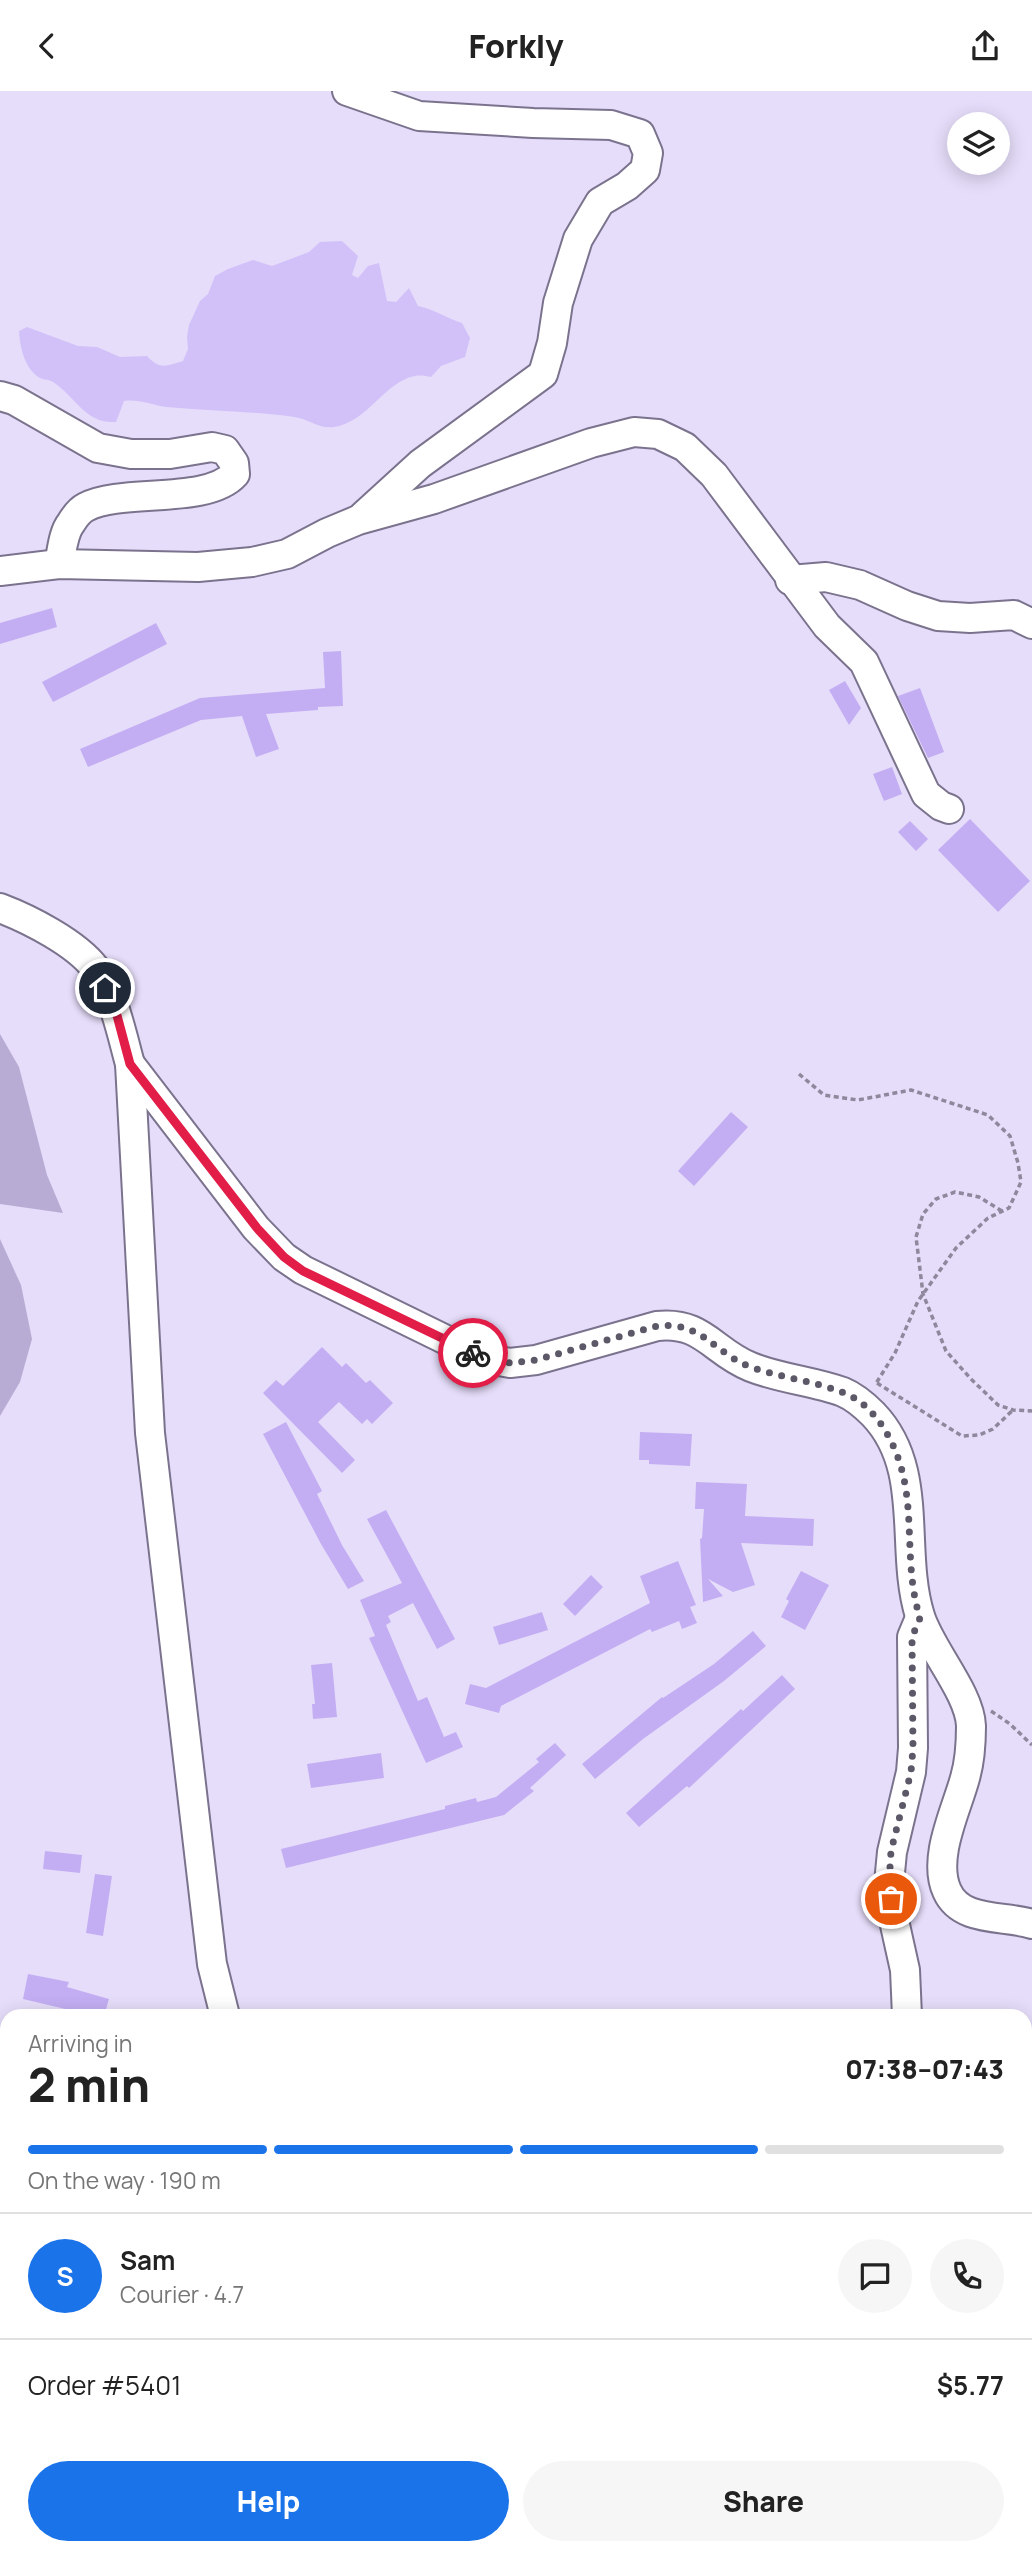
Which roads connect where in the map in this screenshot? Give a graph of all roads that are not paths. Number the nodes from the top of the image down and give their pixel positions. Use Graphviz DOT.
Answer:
graph roads {
  1 [pos="347,91"];
  2 [pos="0,396"];
  3 [pos="358,520"];
  4 [pos="59,564"];
  5 [pos="0,571"];
  6 [pos="790,580"];
  7 [pos="1032,624"];
  8 [pos="949,809"];
  9 [pos="0,908"];
  10 [pos="130,1064"];
  11 [pos="920,1618"];
  12 [pos="1032,1924"];
  13 [pos="223,2009"];
  14 [pos="907,2009"];
  1 -- 3 [label="street"];
  2 -- 4 [label="street"];
  3 -- 4 [label="street"];
  3 -- 6 [label="street"];
  4 -- 5 [label="street"];
  6 -- 7 [label="street"];
  6 -- 8 [label="street"];
  9 -- 10 [label="street"];
  10 -- 11 [label="street"];
  10 -- 13 [label="street"];
  11 -- 12 [label="street"];
  11 -- 14 [label="street"];
}
